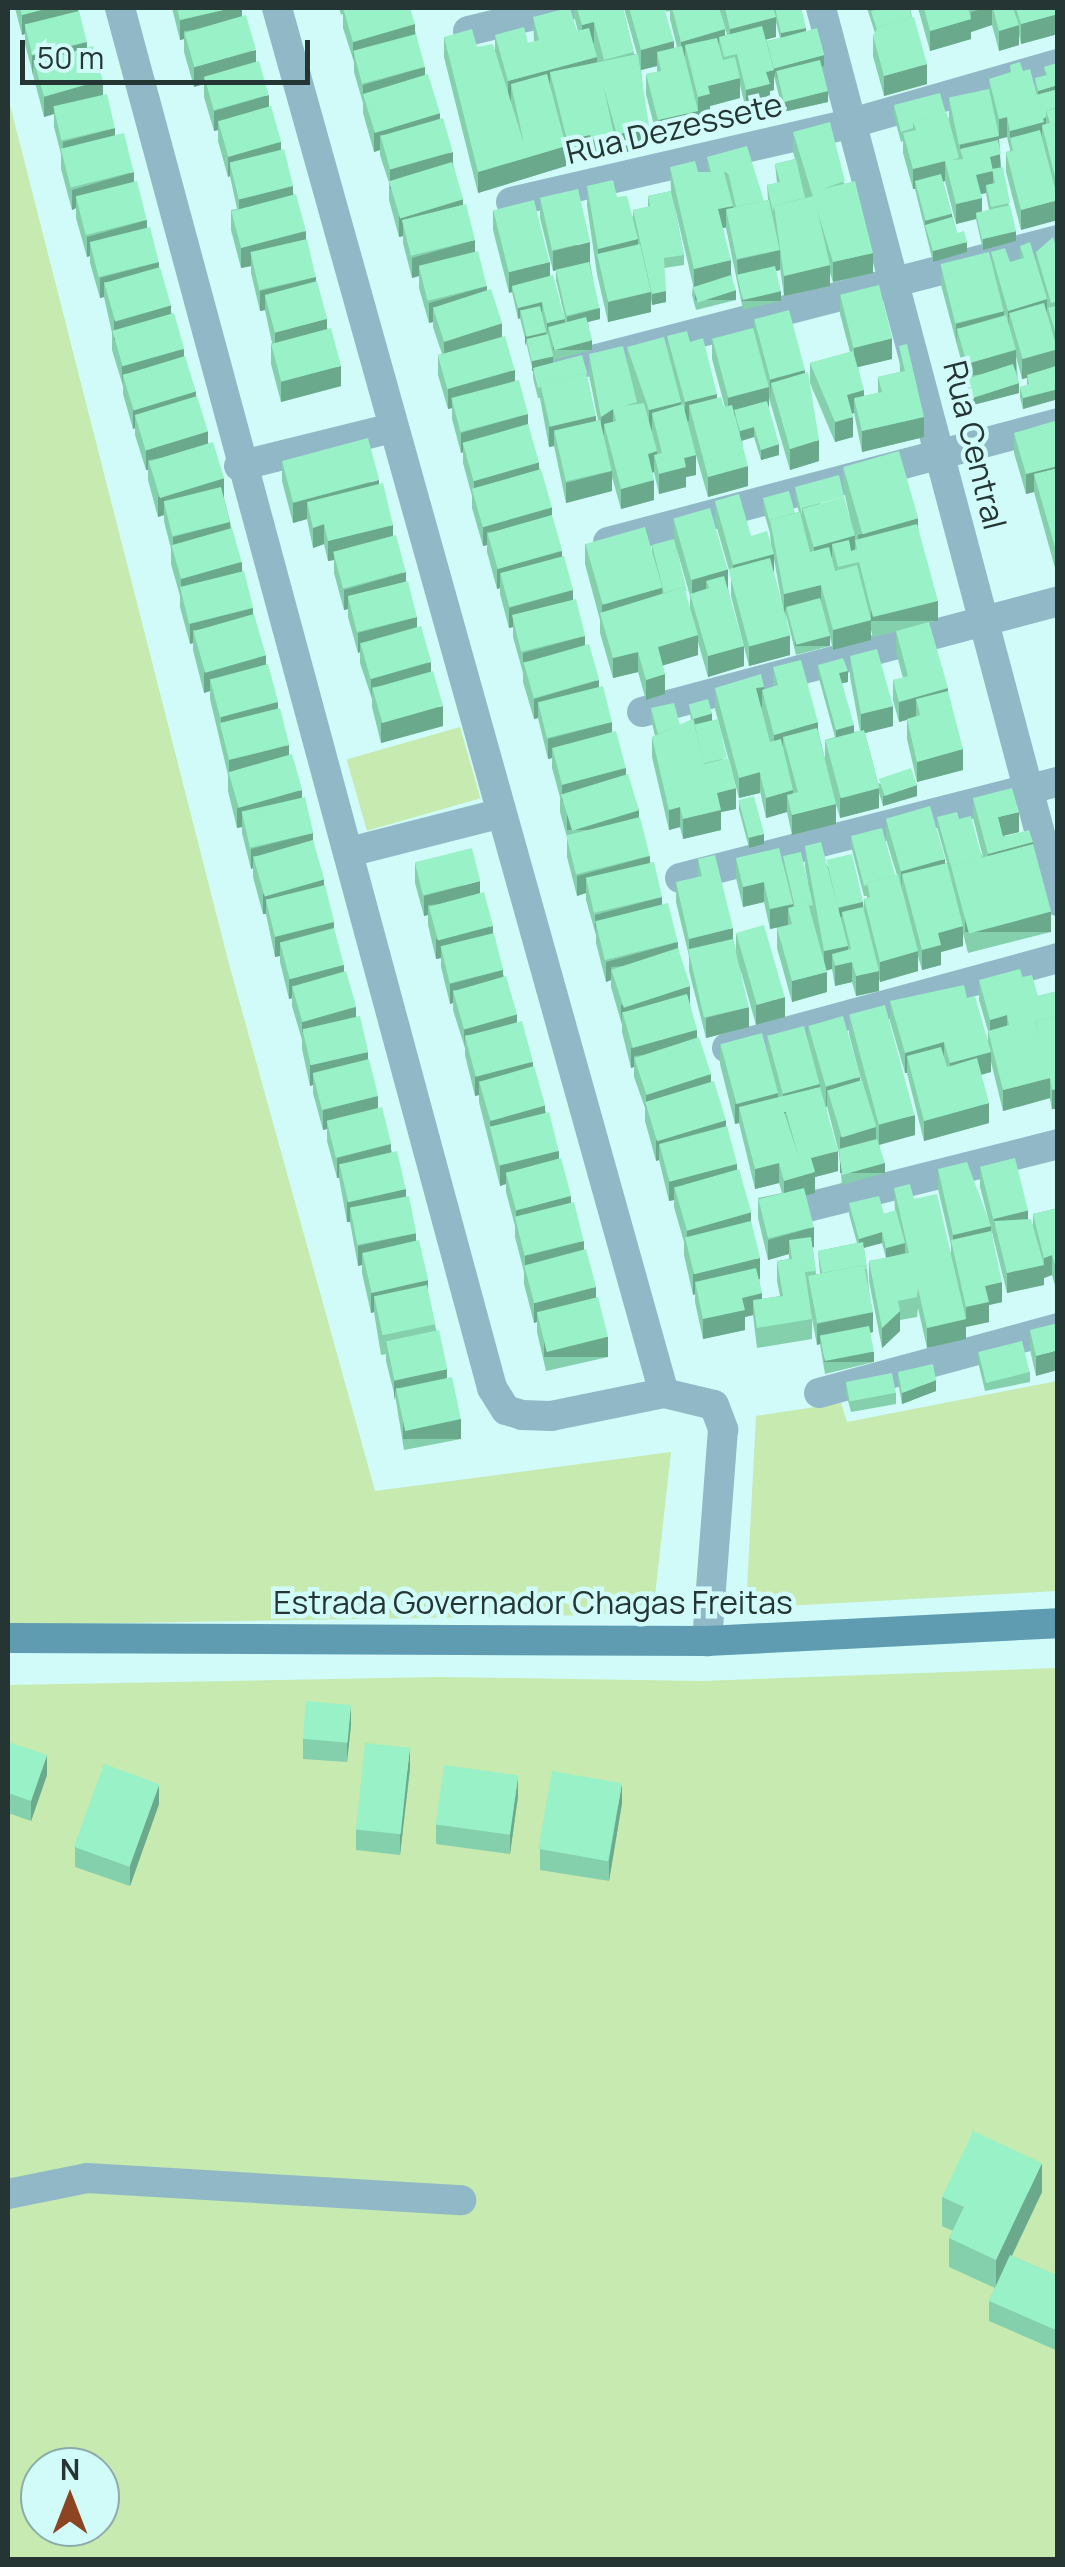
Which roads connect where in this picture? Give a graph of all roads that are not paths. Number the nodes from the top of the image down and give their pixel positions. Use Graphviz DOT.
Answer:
graph roads {
  1 [pos="120,8"];
  2 [pos="277,8"];
  3 [pos="564,8"];
  4 [pos="821,8"];
  5 [pos="468,31"];
  6 [pos="1058,64"];
  7 [pos="852,123"];
  8 [pos="511,202"];
  9 [pos="1058,240"];
  10 [pos="898,282"];
  11 [pos="558,370"];
  12 [pos="1058,423"];
  13 [pos="393,428"];
  14 [pos="941,456"];
  15 [pos="239,466"];
  16 [pos="595,545"];
  17 [pos="1058,601"];
  18 [pos="984,622"];
  19 [pos="642,712"];
  20 [pos="1058,782"];
  21 [pos="1027,791"];
  22 [pos="498,814"];
  23 [pos="348,852"];
  24 [pos="680,878"];
  25 [pos="1058,901"];
  26 [pos="1058,958"];
  27 [pos="727,1048"];
  28 [pos="1058,1144"];
  29 [pos="804,1208"];
  30 [pos="1058,1328"];
  31 [pos="664,1392"];
  32 [pos="819,1392"];
  33 [pos="1058,1623"];
  34 [pos="8,1638"];
  35 [pos="707,1641"];
  36 [pos="8,2194"];
  37 [pos="460,2200"];
  1 -- 15 [label="street"];
  2 -- 13 [label="street"];
  3 -- 5 [label="street"];
  4 -- 7 [label="street, Rua Central"];
  6 -- 7 [label="street, Rua Dezessete"];
  7 -- 8 [label="street, Rua Dezessete"];
  7 -- 10 [label="street, Rua Central"];
  9 -- 10 [label="street"];
  10 -- 11 [label="street"];
  10 -- 14 [label="street, Rua Central"];
  12 -- 14 [label="street"];
  13 -- 15 [label="street"];
  13 -- 22 [label="street"];
  14 -- 16 [label="street"];
  14 -- 18 [label="street, Rua Central"];
  15 -- 23 [label="street"];
  17 -- 18 [label="street"];
  18 -- 19 [label="street"];
  18 -- 21 [label="street, Rua Central"];
  20 -- 21 [label="street"];
  21 -- 24 [label="street"];
  21 -- 25 [label="street, Rua Central"];
  22 -- 23 [label="street"];
  22 -- 31 [label="street"];
  23 -- 31 [label="street"];
  26 -- 27 [label="street"];
  28 -- 29 [label="street"];
  30 -- 32 [label="street"];
  31 -- 35 [label="street"];
  33 -- 35 [label="main road, Estrada Governador Chagas Freitas"];
  34 -- 35 [label="main road, Estrada Governador Chagas Freitas"];
  36 -- 37 [label="street"];
}
